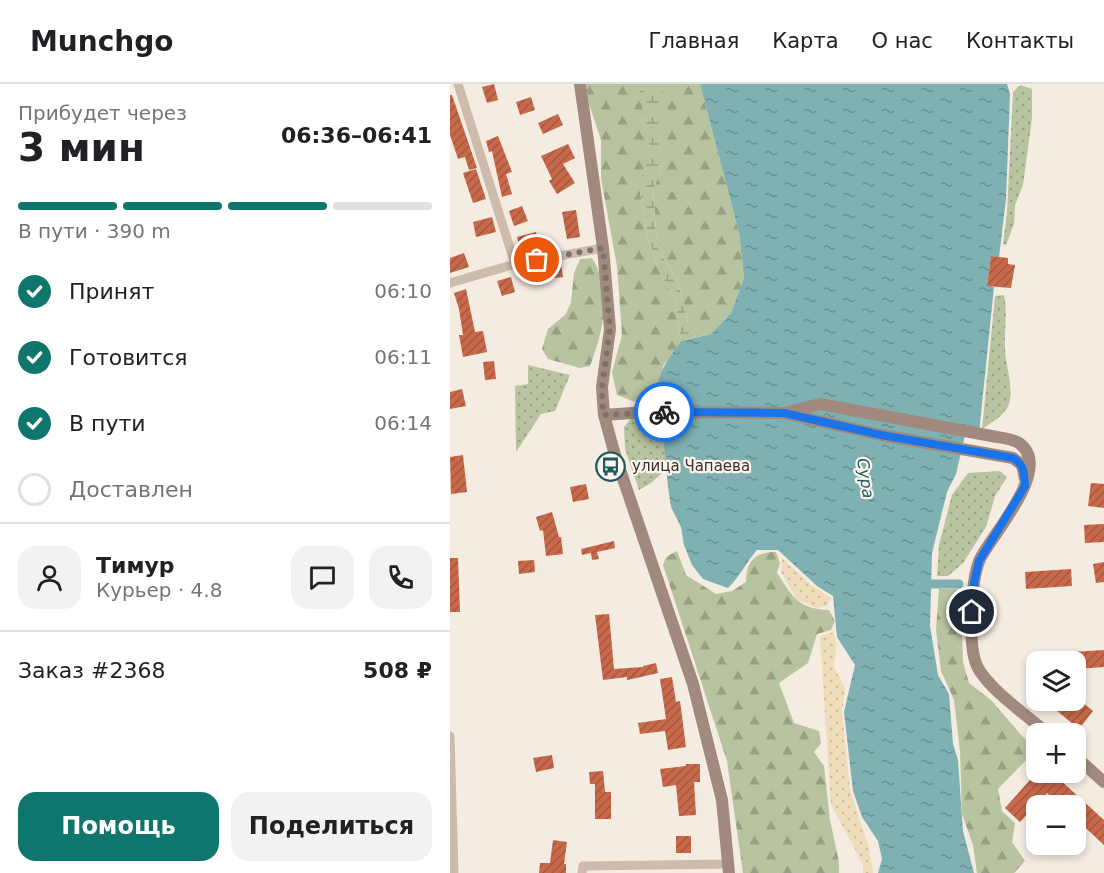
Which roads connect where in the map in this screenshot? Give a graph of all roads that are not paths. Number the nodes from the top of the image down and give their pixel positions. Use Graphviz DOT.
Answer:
graph roads {
  1 [pos="458,84"];
  2 [pos="580,84"];
  3 [pos="603,248"];
  4 [pos="515,264"];
  5 [pos="450,283"];
  6 [pos="784,413"];
  7 [pos="603,415"];
  8 [pos="1025,486"];
  9 [pos="1036,723"];
  10 [pos="450,736"];
  11 [pos="1086,766"];
  12 [pos="1104,782"];
  13 [pos="729,868"];
  14 [pos="583,869"];
  15 [pos="454,873"];
  1 -- 4 [label="street"];
  2 -- 3 [label="main road"];
  3 -- 4 [label="street"];
  3 -- 7 [label="main road"];
  4 -- 5 [label="street"];
  6 -- 7 [label="main road"];
  6 -- 8 [label="main road"];
  6 -- 8 [label="main road"];
  7 -- 13 [label="main road"];
  8 -- 9 [label="main road"];
  10 -- 15 [label="street"];
  11 -- 12 [label="main road"];
  13 -- 14 [label="street"];
}
